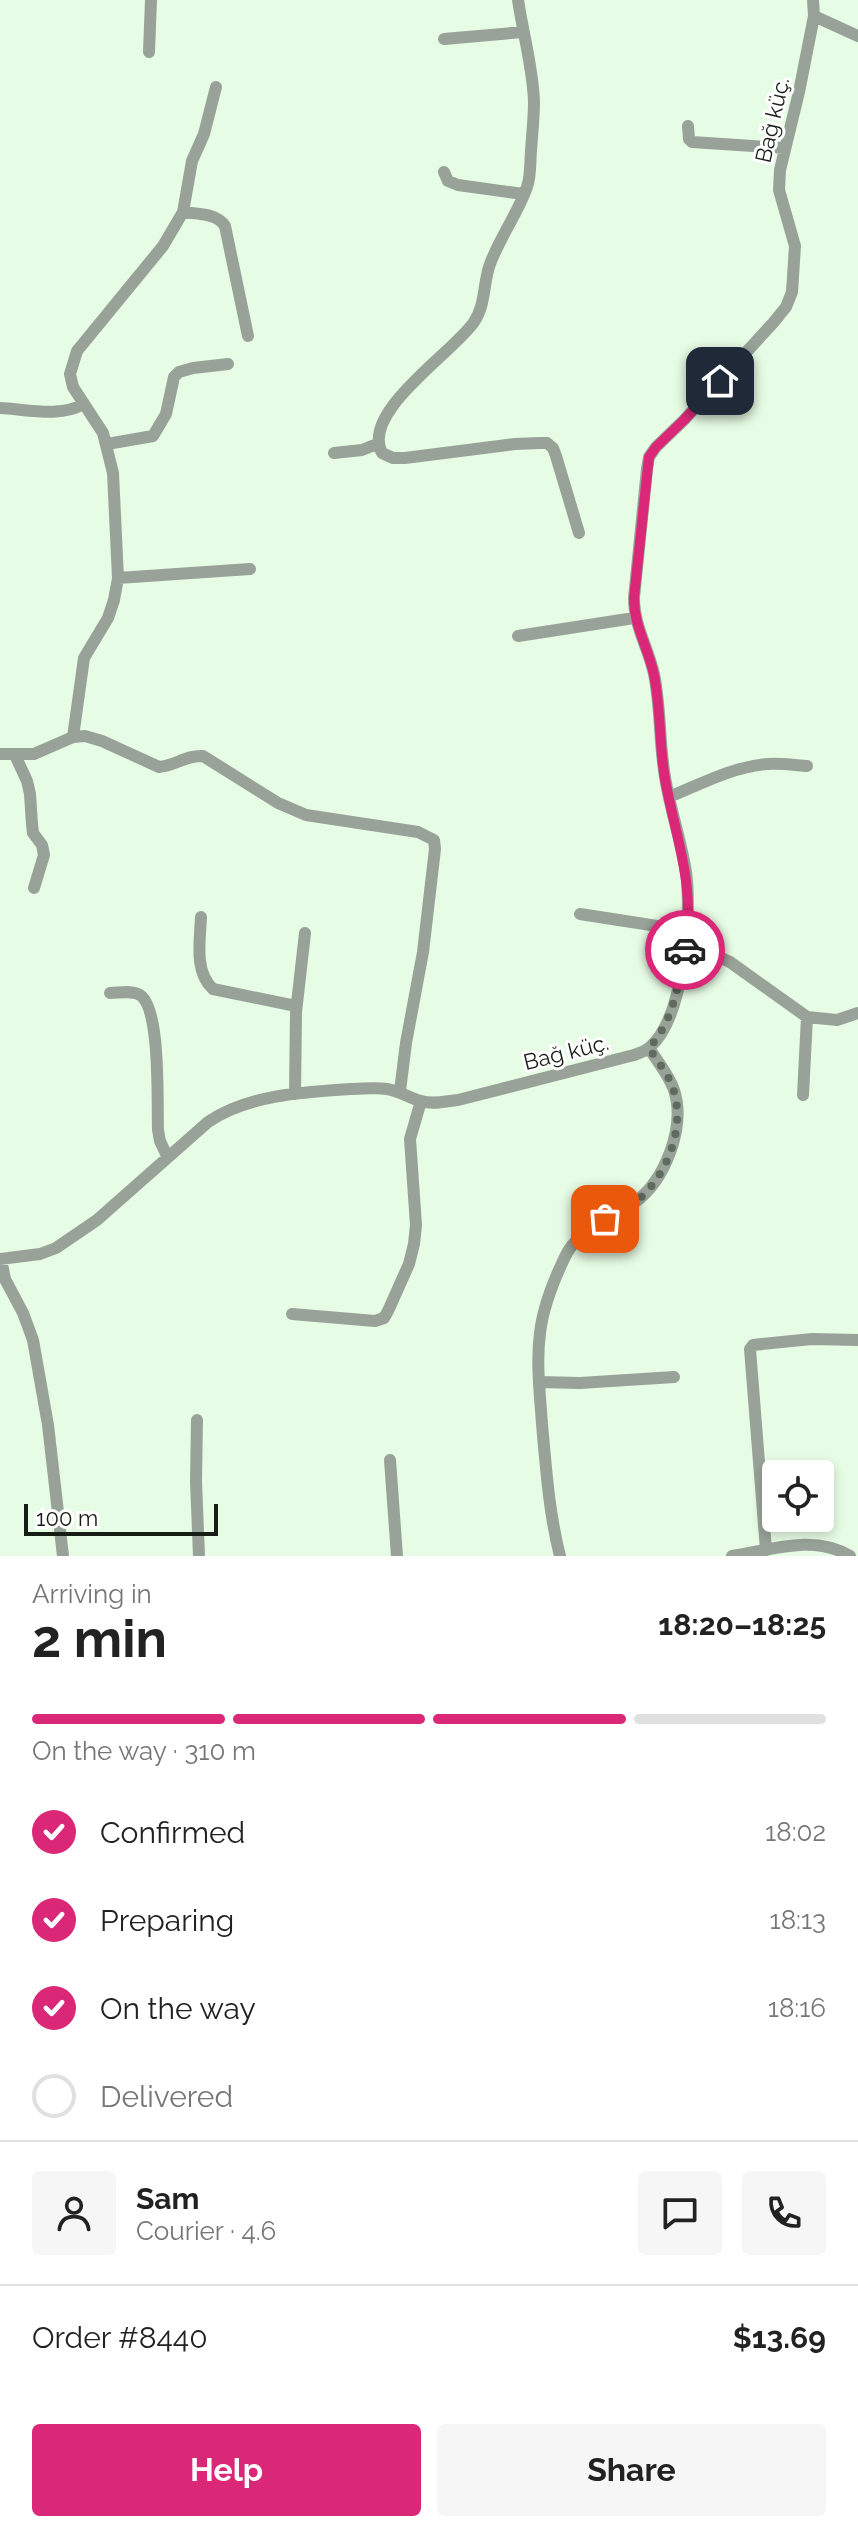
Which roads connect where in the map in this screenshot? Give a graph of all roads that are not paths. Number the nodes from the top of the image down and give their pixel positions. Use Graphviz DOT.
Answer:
graph roads {
  1 [pos="151,0"];
  2 [pos="518,0"];
  3 [pos="813,0"];
  4 [pos="814,16"];
  5 [pos="523,32"];
  6 [pos="858,36"];
  7 [pos="444,39"];
  8 [pos="149,52"];
  9 [pos="216,87"];
  10 [pos="688,126"];
  11 [pos="784,148"];
  12 [pos="444,172"];
  13 [pos="523,194"];
  14 [pos="183,212"];
  15 [pos="248,336"];
  16 [pos="228,364"];
  17 [pos="83,404"];
  18 [pos="0,408"];
  19 [pos="107,444"];
  20 [pos="377,444"];
  21 [pos="334,453"];
  22 [pos="579,533"];
  23 [pos="250,569"];
  24 [pos="118,578"];
  25 [pos="634,618"];
  26 [pos="518,636"];
  27 [pos="73,737"];
  28 [pos="0,754"];
  29 [pos="15,755"];
  30 [pos="807,766"];
  31 [pos="669,797"];
  32 [pos="34,888"];
  33 [pos="580,914"];
  34 [pos="201,917"];
  35 [pos="305,933"];
  36 [pos="687,937"];
  37 [pos="110,993"];
  38 [pos="296,1006"];
  39 [pos="858,1013"];
  40 [pos="807,1017"];
  41 [pos="649,1048"];
  42 [pos="400,1091"];
  43 [pos="295,1094"];
  44 [pos="803,1095"];
  45 [pos="421,1101"];
  46 [pos="167,1156"];
  47 [pos="1,1259"];
  48 [pos="292,1314"];
  49 [pos="858,1340"];
  50 [pos="674,1377"];
  51 [pos="539,1382"];
  52 [pos="197,1420"];
  53 [pos="390,1460"];
  54 [pos="766,1550"];
  55 [pos="63,1556"];
  56 [pos="199,1556"];
  57 [pos="397,1556"];
  58 [pos="560,1556"];
  59 [pos="732,1556"];
  60 [pos="850,1556"];
  1 -- 8 [label="street"];
  2 -- 5 [label="street"];
  3 -- 4 [label="street, Bağ küç."];
  4 -- 6 [label="street"];
  4 -- 11 [label="street, Bağ küç."];
  5 -- 7 [label="street"];
  5 -- 13 [label="street"];
  9 -- 14 [label="street"];
  10 -- 11 [label="street"];
  11 -- 25 [label="street, Bağ küç."];
  12 -- 13 [label="street"];
  13 -- 20 [label="street"];
  14 -- 15 [label="street"];
  14 -- 17 [label="street"];
  16 -- 19 [label="street"];
  17 -- 18 [label="street"];
  17 -- 19 [label="street"];
  19 -- 24 [label="street"];
  20 -- 21 [label="street"];
  20 -- 22 [label="street"];
  23 -- 24 [label="street"];
  24 -- 27 [label="street"];
  25 -- 26 [label="street"];
  25 -- 31 [label="street, Bağ küç."];
  27 -- 29 [label="street"];
  27 -- 42 [label="street"];
  28 -- 29 [label="street"];
  29 -- 32 [label="street"];
  30 -- 31 [label="street"];
  31 -- 36 [label="street, Bağ küç."];
  33 -- 36 [label="street"];
  34 -- 38 [label="street"];
  35 -- 38 [label="street"];
  36 -- 40 [label="street"];
  36 -- 41 [label="street, Bağ küç."];
  37 -- 46 [label="street"];
  38 -- 43 [label="street"];
  39 -- 40 [label="street"];
  40 -- 44 [label="street"];
  41 -- 45 [label="street, Bağ küç."];
  41 -- 51 [label="street"];
  42 -- 43 [label="street, Bağ küç."];
  42 -- 45 [label="street, Bağ küç."];
  43 -- 46 [label="street, Bağ küç."];
  45 -- 48 [label="street"];
  46 -- 47 [label="street, Bağ küç."];
  47 -- 55 [label="street"];
  49 -- 54 [label="street"];
  50 -- 51 [label="street"];
  51 -- 58 [label="street"];
  52 -- 56 [label="street"];
  53 -- 57 [label="street"];
  54 -- 59 [label="street"];
  54 -- 60 [label="street"];
}
